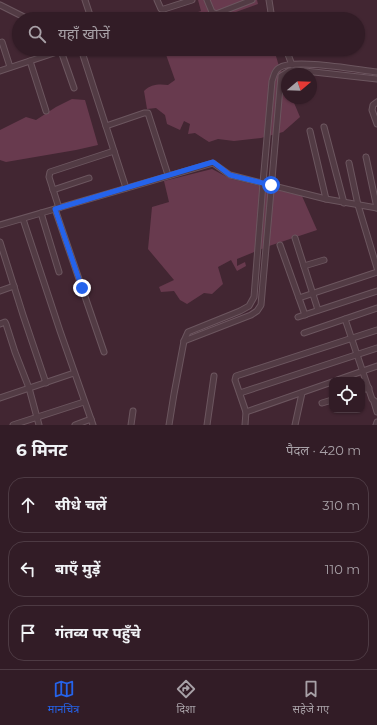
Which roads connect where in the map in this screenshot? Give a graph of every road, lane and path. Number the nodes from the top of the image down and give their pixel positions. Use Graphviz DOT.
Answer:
graph roads {
  1 [pos="85,0"];
  2 [pos="157,0"];
  3 [pos="192,0"];
  4 [pos="207,0"];
  5 [pos="252,0"];
  6 [pos="269,0"];
  7 [pos="182,2"];
  8 [pos="0,5"];
  9 [pos="14,12"];
  10 [pos="89,12"];
  11 [pos="212,12"];
  12 [pos="221,12"];
  13 [pos="271,12"];
  14 [pos="2,42"];
  15 [pos="45,56"];
  16 [pos="65,56"];
  17 [pos="83,56"];
  18 [pos="289,56"];
  19 [pos="30,61"];
  20 [pos="292,64"];
  21 [pos="10,67"];
  22 [pos="293,68"];
  23 [pos="0,71"];
  24 [pos="377,72"];
  25 [pos="317,73"];
  26 [pos="281,76"];
  27 [pos="377,79"];
  28 [pos="74,88"];
  29 [pos="377,102"];
  30 [pos="46,111"];
  31 [pos="377,124"];
  32 [pos="106,126"];
  33 [pos="324,127"];
  34 [pos="310,131"];
  35 [pos="114,151"];
  36 [pos="366,157"];
  37 [pos="349,163"];
  38 [pos="168,175"];
  39 [pos="89,178"];
  40 [pos="263,183"];
  41 [pos="271,185"];
  42 [pos="126,188"];
  43 [pos="53,190"];
  44 [pos="326,199"];
  45 [pos="344,203"];
  46 [pos="358,205"];
  47 [pos="377,208"];
  48 [pos="57,209"];
  49 [pos="41,213"];
  50 [pos="23,218"];
  51 [pos="0,225"];
  52 [pos="296,238"];
  53 [pos="0,242"];
  54 [pos="280,246"];
  55 [pos="324,260"];
  56 [pos="304,266"];
  57 [pos="377,268"];
  58 [pos="59,272"];
  59 [pos="377,272"];
  60 [pos="14,286"];
  61 [pos="0,291"];
  62 [pos="377,291"];
  63 [pos="313,294"];
  64 [pos="299,298"];
  65 [pos="377,308"];
  66 [pos="318,310"];
  67 [pos="305,315"];
  68 [pos="298,317"];
  69 [pos="345,319"];
  70 [pos="0,324"];
  71 [pos="377,330"];
  72 [pos="304,333"];
  73 [pos="352,339"];
  74 [pos="184,341"];
  75 [pos="377,348"];
  76 [pos="104,352"];
  77 [pos="357,355"];
  78 [pos="377,366"];
  79 [pos="363,370"];
  80 [pos="74,373"];
  81 [pos="214,376"];
  82 [pos="345,377"];
  83 [pos="46,383"];
  84 [pos="329,383"];
  85 [pos="29,388"];
  86 [pos="369,388"];
  87 [pos="365,389"];
  88 [pos="240,393"];
  89 [pos="302,393"];
  90 [pos="1,396"];
  91 [pos="329,401"];
  92 [pos="84,402"];
  93 [pos="376,402"];
  94 [pos="322,403"];
  95 [pos="133,411"];
  96 [pos="246,412"];
  97 [pos="377,412"];
  98 [pos="37,417"];
  99 [pos="92,422"];
  100 [pos="377,422"];
  101 [pos="13,425"];
  102 [pos="39,425"];
  103 [pos="75,425"];
  104 [pos="131,425"];
  105 [pos="169,425"];
  106 [pos="207,425"];
  107 [pos="244,425"];
  108 [pos="295,425"];
  109 [pos="376,425"];
  1 -- 10 [label="street"];
  2 -- 7 [label="street"];
  3 -- 7 [label="street"];
  4 -- 11 [label="street"];
  5 -- 12 [label="street"];
  6 -- 13 [label="street"];
  8 -- 9 [label="street"];
  14 -- 21 [label="street"];
  15 -- 19 [label="street"];
  16 -- 28 [label="street"];
  17 -- 32 [label="street"];
  18 -- 20 [label="street"];
  19 -- 21 [label="street"];
  19 -- 30 [label="street"];
  20 -- 22 [label="street"];
  20 -- 24 [label="street"];
  20 -- 40 [label="street"];
  21 -- 23 [label="street"];
  25 -- 27 [label="street"];
  26 -- 41 [label="street"];
  29 -- 31 [label="street"];
  32 -- 35 [label="street"];
  32 -- 38 [label="street"];
  33 -- 45 [label="street"];
  34 -- 44 [label="street"];
  35 -- 42 [label="street"];
  35 -- 43 [label="street"];
  36 -- 47 [label="street"];
  37 -- 46 [label="street"];
  38 -- 40 [label="street"];
  38 -- 42 [label="street"];
  39 -- 43 [label="street"];
  40 -- 41 [label="street"];
  40 -- 74 [label="street"];
  41 -- 44 [label="street"];
  41 -- 74 [label="street"];
  42 -- 48 [label="street"];
  43 -- 48 [label="street"];
  44 -- 45 [label="street"];
  45 -- 46 [label="street"];
  46 -- 47 [label="street"];
  46 -- 57 [label="street"];
  48 -- 49 [label="street"];
  48 -- 76 [label="street"];
  49 -- 50 [label="street"];
  49 -- 58 [label="street"];
  50 -- 51 [label="street"];
  50 -- 80 [label="street"];
  52 -- 56 [label="street"];
  53 -- 60 [label="street"];
  54 -- 64 [label="street"];
  55 -- 56 [label="street"];
  56 -- 63 [label="street"];
  59 -- 63 [label="street"];
  60 -- 61 [label="street"];
  60 -- 83 [label="street"];
  62 -- 66 [label="street"];
  63 -- 64 [label="street"];
  63 -- 66 [label="street"];
  64 -- 67 [label="street"];
  65 -- 69 [label="street"];
  66 -- 67 [label="street"];
  67 -- 68 [label="street"];
  69 -- 72 [label="street"];
  69 -- 73 [label="street"];
  70 -- 85 [label="street"];
  71 -- 73 [label="street"];
  73 -- 77 [label="street"];
  73 -- 88 [label="street"];
  74 -- 105 [label="street"];
  75 -- 77 [label="street"];
  77 -- 79 [label="street"];
  77 -- 88 [label="street"];
  78 -- 79 [label="street"];
  79 -- 82 [label="street"];
  79 -- 86 [label="street"];
  80 -- 83 [label="street"];
  80 -- 92 [label="street"];
  81 -- 106 [label="street"];
  83 -- 85 [label="street"];
  84 -- 89 [label="street"];
  85 -- 90 [label="street"];
  85 -- 98 [label="street"];
  86 -- 87 [label="street"];
  86 -- 93 [label="street"];
  88 -- 96 [label="street"];
  89 -- 96 [label="street"];
  89 -- 108 [label="street"];
  91 -- 94 [label="street"];
  92 -- 98 [label="street"];
  92 -- 99 [label="street"];
  93 -- 97 [label="street"];
  95 -- 104 [label="street"];
  96 -- 107 [label="street"];
  98 -- 101 [label="street"];
  98 -- 102 [label="street"];
  99 -- 103 [label="street"];
  100 -- 109 [label="street"];
}
